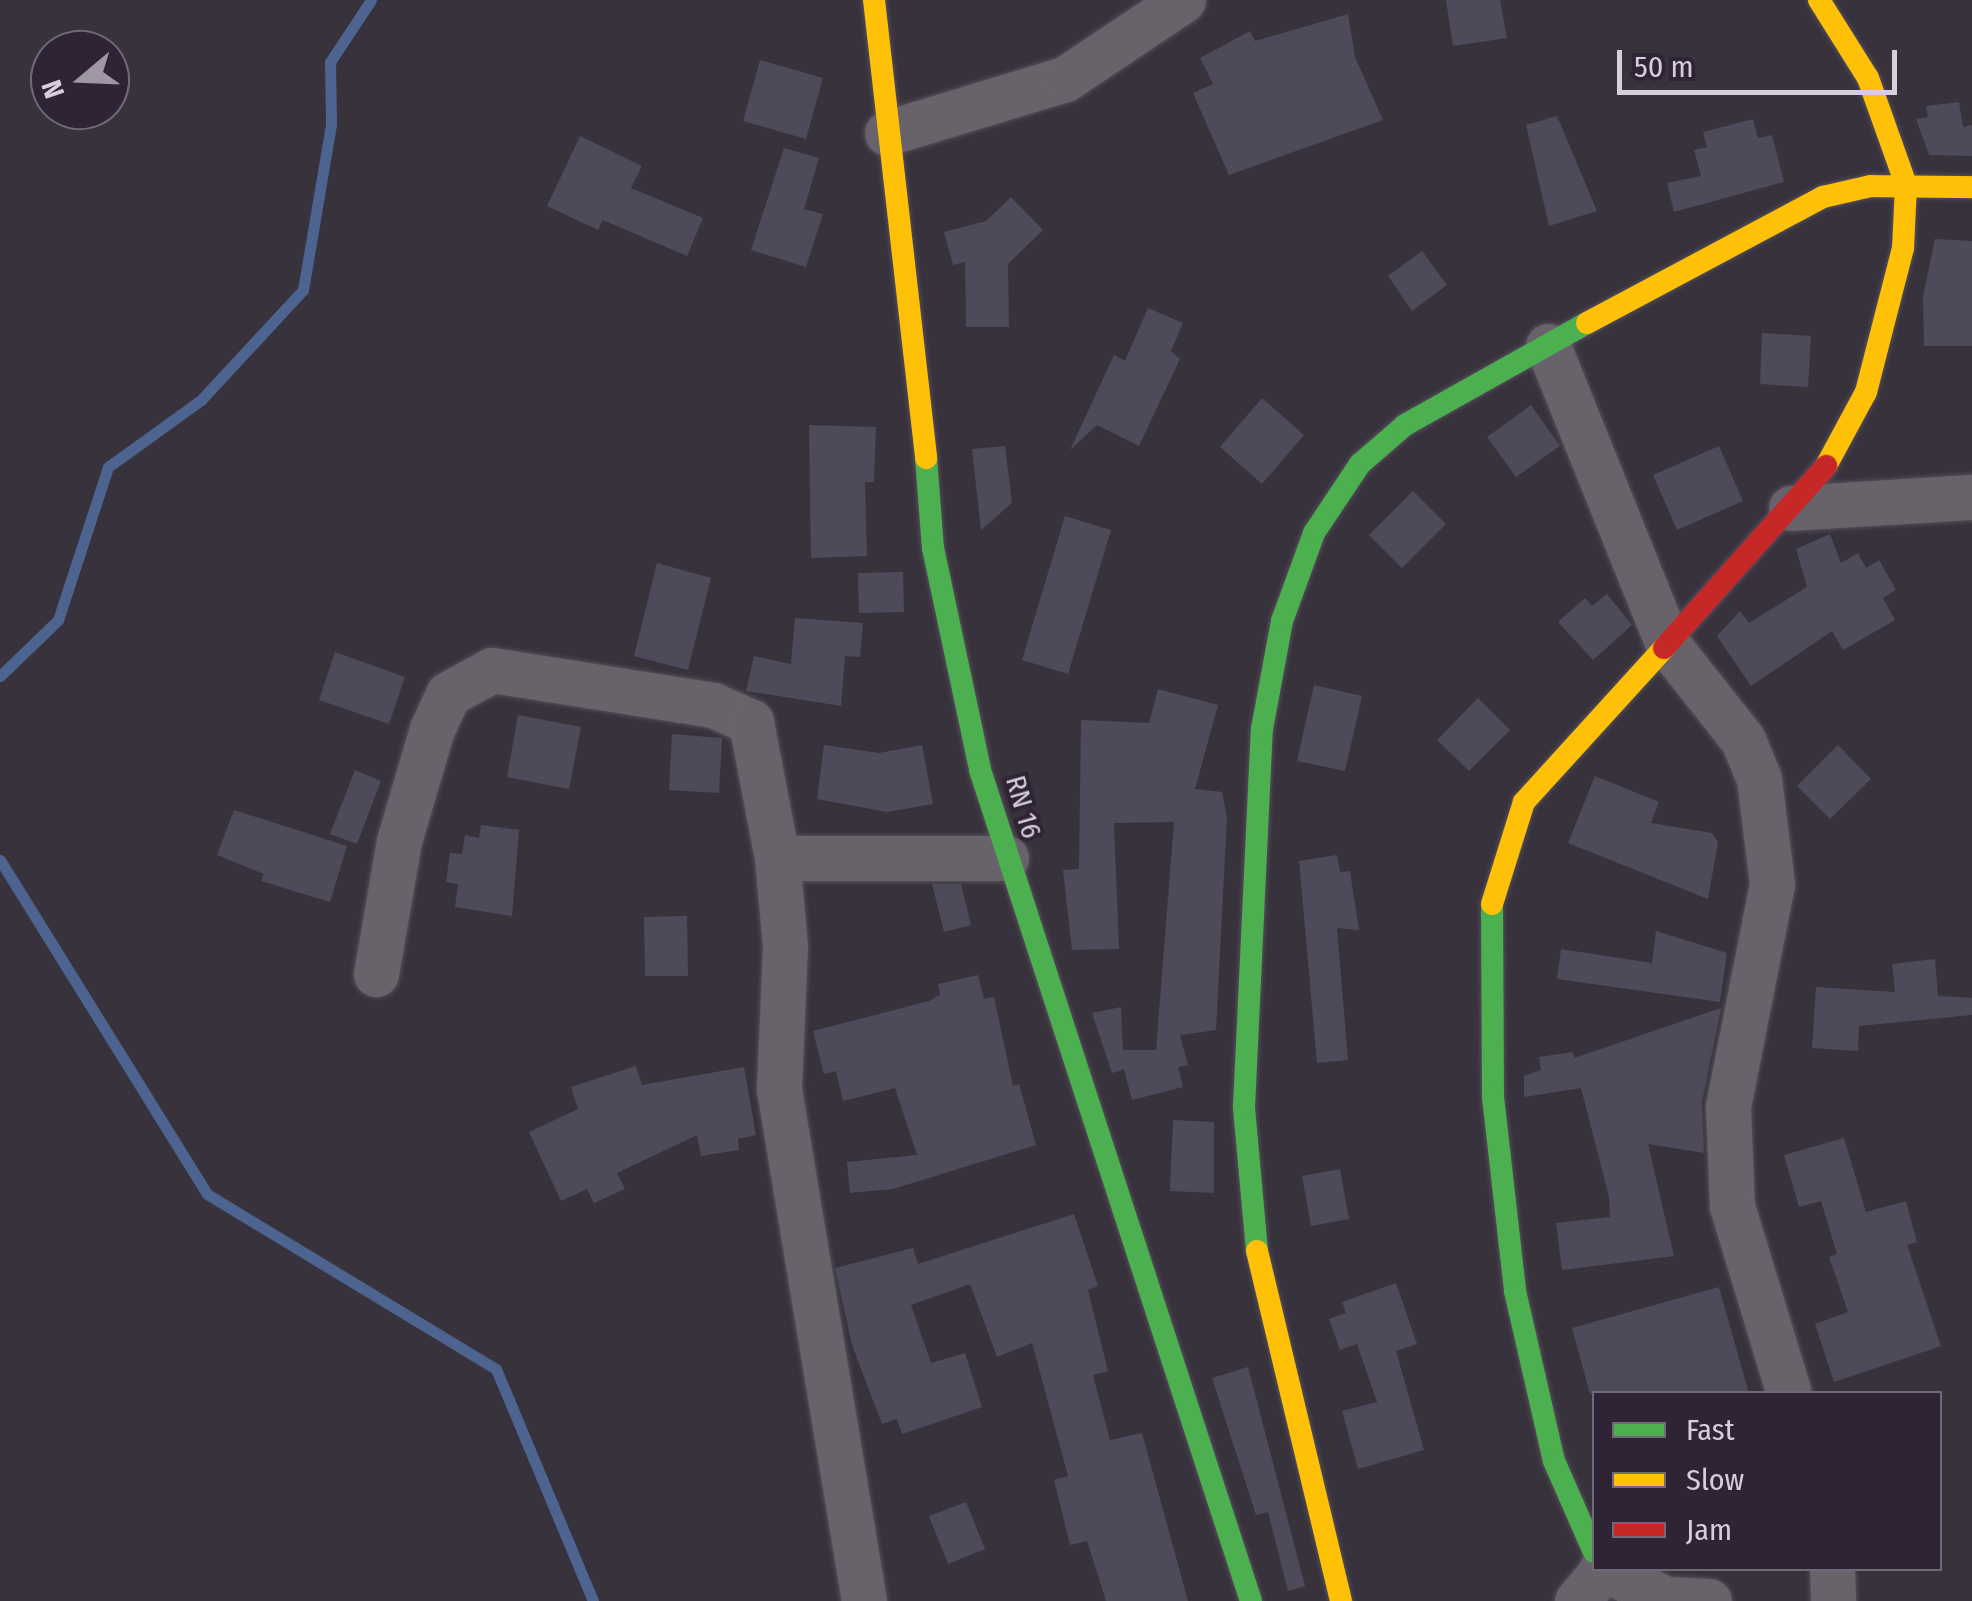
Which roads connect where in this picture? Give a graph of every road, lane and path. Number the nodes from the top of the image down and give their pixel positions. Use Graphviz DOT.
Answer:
graph roads {
  1 [pos="874,0"];
  2 [pos="1183,0"];
  3 [pos="1819,0"];
  4 [pos="888,133"];
  5 [pos="1906,185"];
  6 [pos="1972,187"];
  7 [pos="1548,346"];
  8 [pos="1972,497"];
  9 [pos="1791,508"];
  10 [pos="1668,644"];
  11 [pos="777,858"];
  12 [pos="1006,858"];
  13 [pos="376,974"];
  14 [pos="1788,1391"];
  15 [pos="1592,1567"];
  16 [pos="1832,1571"];
  17 [pos="1594,1573"];
  18 [pos="864,1601"];
  19 [pos="1251,1601"];
  20 [pos="1340,1601"];
  21 [pos="1709,1601"];
  22 [pos="1832,1601"];
  1 -- 4 [label="street, RN 16 / RN 16"];
  2 -- 4 [label="street"];
  3 -- 5 [label="street"];
  4 -- 12 [label="street, RN 16 / RN 16"];
  5 -- 6 [label="street"];
  5 -- 7 [label="street"];
  5 -- 9 [label="street"];
  7 -- 10 [label="street"];
  7 -- 20 [label="street"];
  8 -- 9 [label="street"];
  9 -- 10 [label="street"];
  10 -- 14 [label="street"];
  10 -- 15 [label="street"];
  11 -- 12 [label="street"];
  11 -- 13 [label="street"];
  11 -- 18 [label="street"];
  12 -- 19 [label="street, RN 16 / RN 16"];
  16 -- 22 [label="street"];
  17 -- 21 [label="street"];
}
